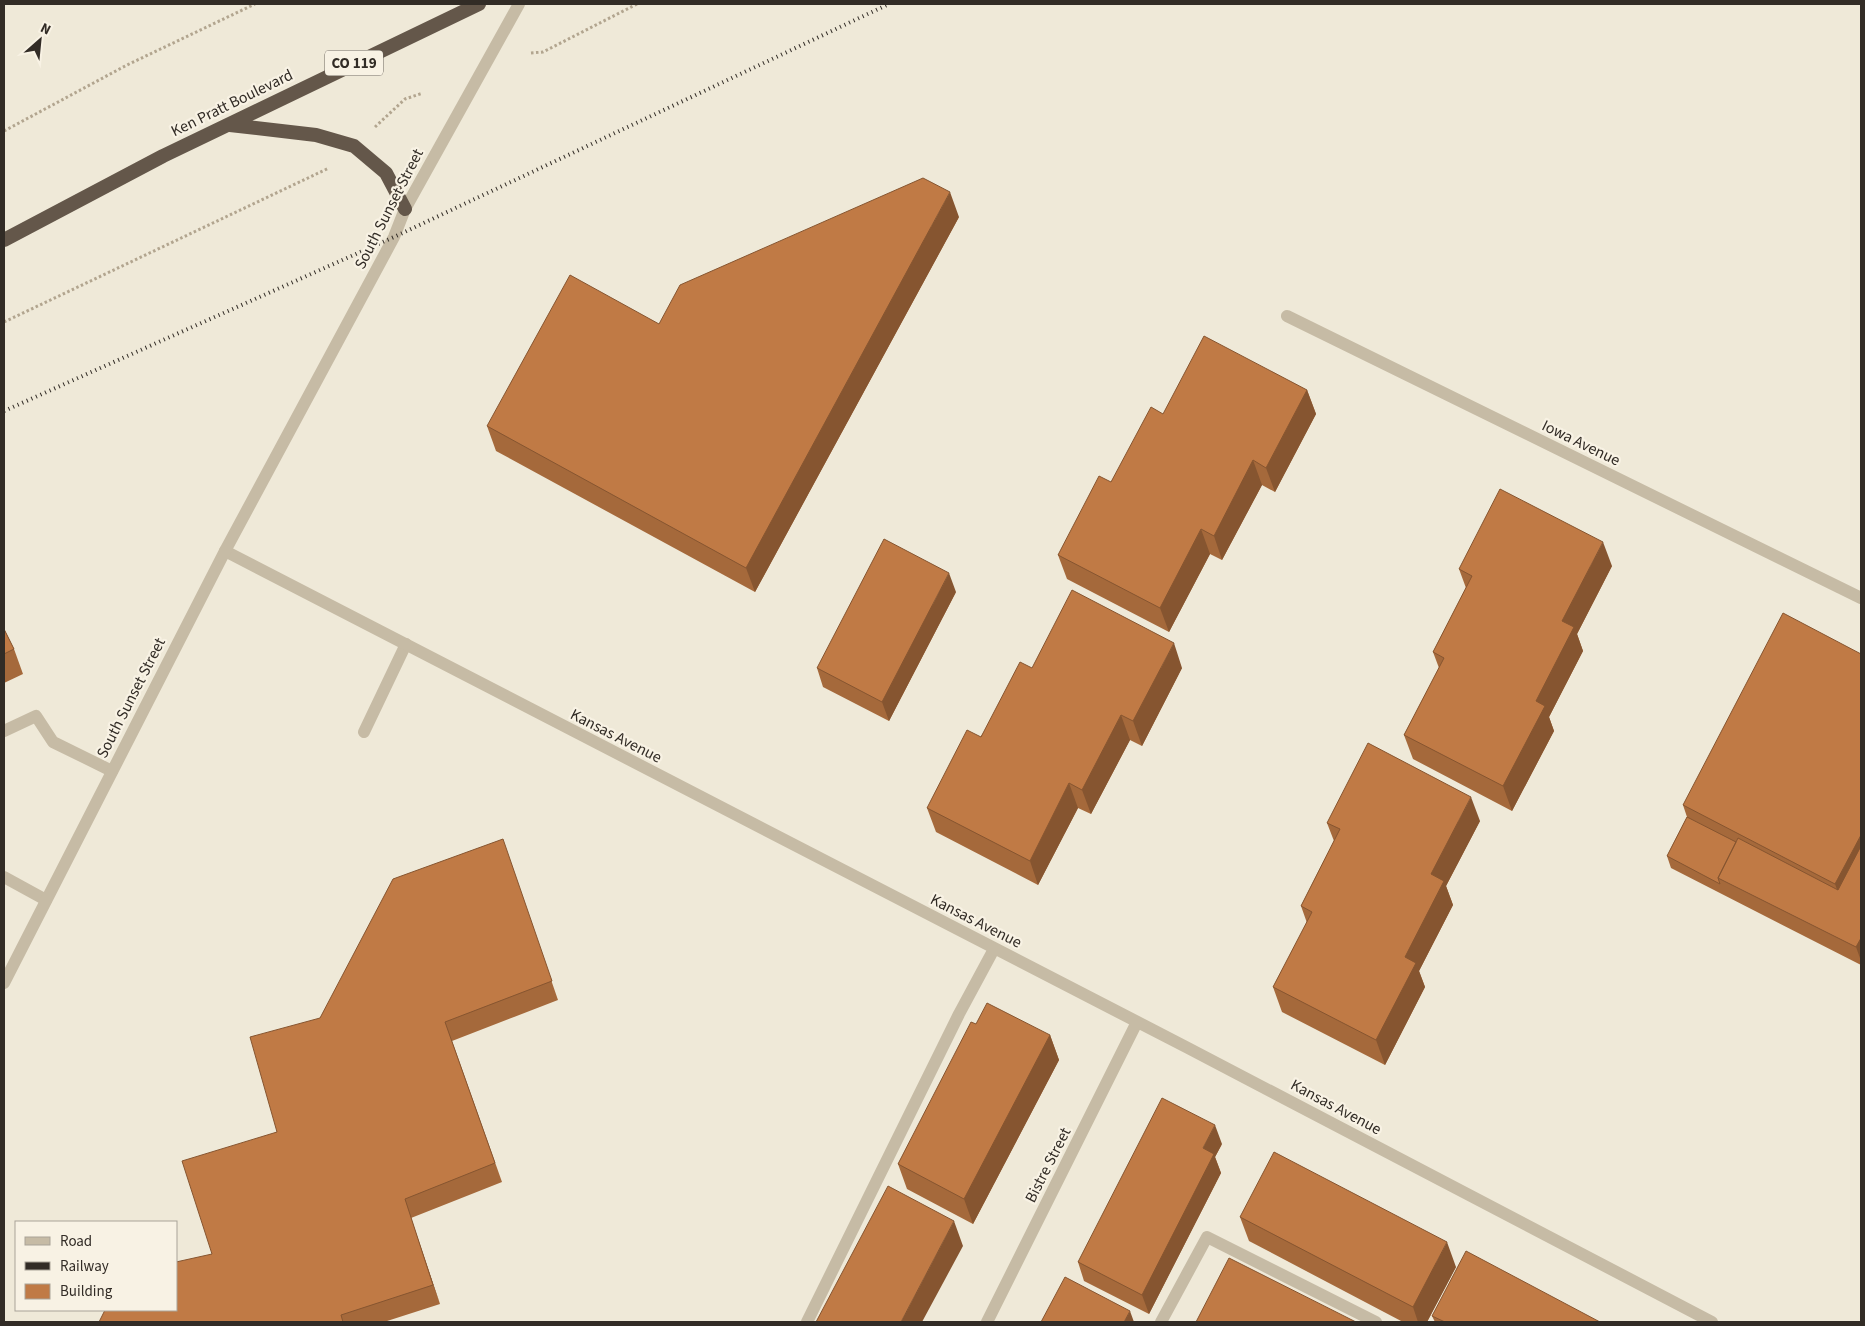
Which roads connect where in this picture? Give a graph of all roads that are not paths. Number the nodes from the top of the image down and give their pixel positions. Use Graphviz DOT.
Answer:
graph roads {
  1 [pos="479,4"];
  2 [pos="519,4"];
  3 [pos="230,124"];
  4 [pos="406,209"];
  5 [pos="4,240"];
  6 [pos="372,277"];
  7 [pos="1287,316"];
  8 [pos="290,430"];
  9 [pos="225,551"];
  10 [pos="1861,598"];
  11 [pos="406,644"];
  12 [pos="4,731"];
  13 [pos="364,732"];
  14 [pos="112,771"];
  15 [pos="4,877"];
  16 [pos="46,900"];
  17 [pos="994,949"];
  18 [pos="4,983"];
  19 [pos="1137,1022"];
  20 [pos="807,1322"];
  21 [pos="987,1322"];
  22 [pos="1162,1322"];
  23 [pos="1376,1322"];
  24 [pos="1709,1322"];
  1 -- 3 [label="highway, Ken Pratt Boulevard / CO 119"];
  2 -- 4 [label="street, South Sunset Street"];
  3 -- 4 [label="highway"];
  3 -- 5 [label="highway, Ken Pratt Boulevard / CO 119"];
  4 -- 8 [label="street, South Sunset Street"];
  6 -- 8 [label="street, South Sunset Street"];
  7 -- 10 [label="street, Iowa Avenue"];
  8 -- 9 [label="street, South Sunset Street"];
  9 -- 11 [label="street, Kansas Avenue"];
  9 -- 14 [label="street, South Sunset Street"];
  11 -- 13 [label="street"];
  11 -- 17 [label="street, Kansas Avenue"];
  12 -- 14 [label="street"];
  14 -- 16 [label="street, South Sunset Street"];
  15 -- 16 [label="street"];
  16 -- 18 [label="street, South Sunset Street"];
  17 -- 19 [label="street, Kansas Avenue"];
  17 -- 20 [label="street"];
  19 -- 21 [label="street, Bistre Street"];
  19 -- 24 [label="street, Kansas Avenue"];
  22 -- 23 [label="street"];
}
